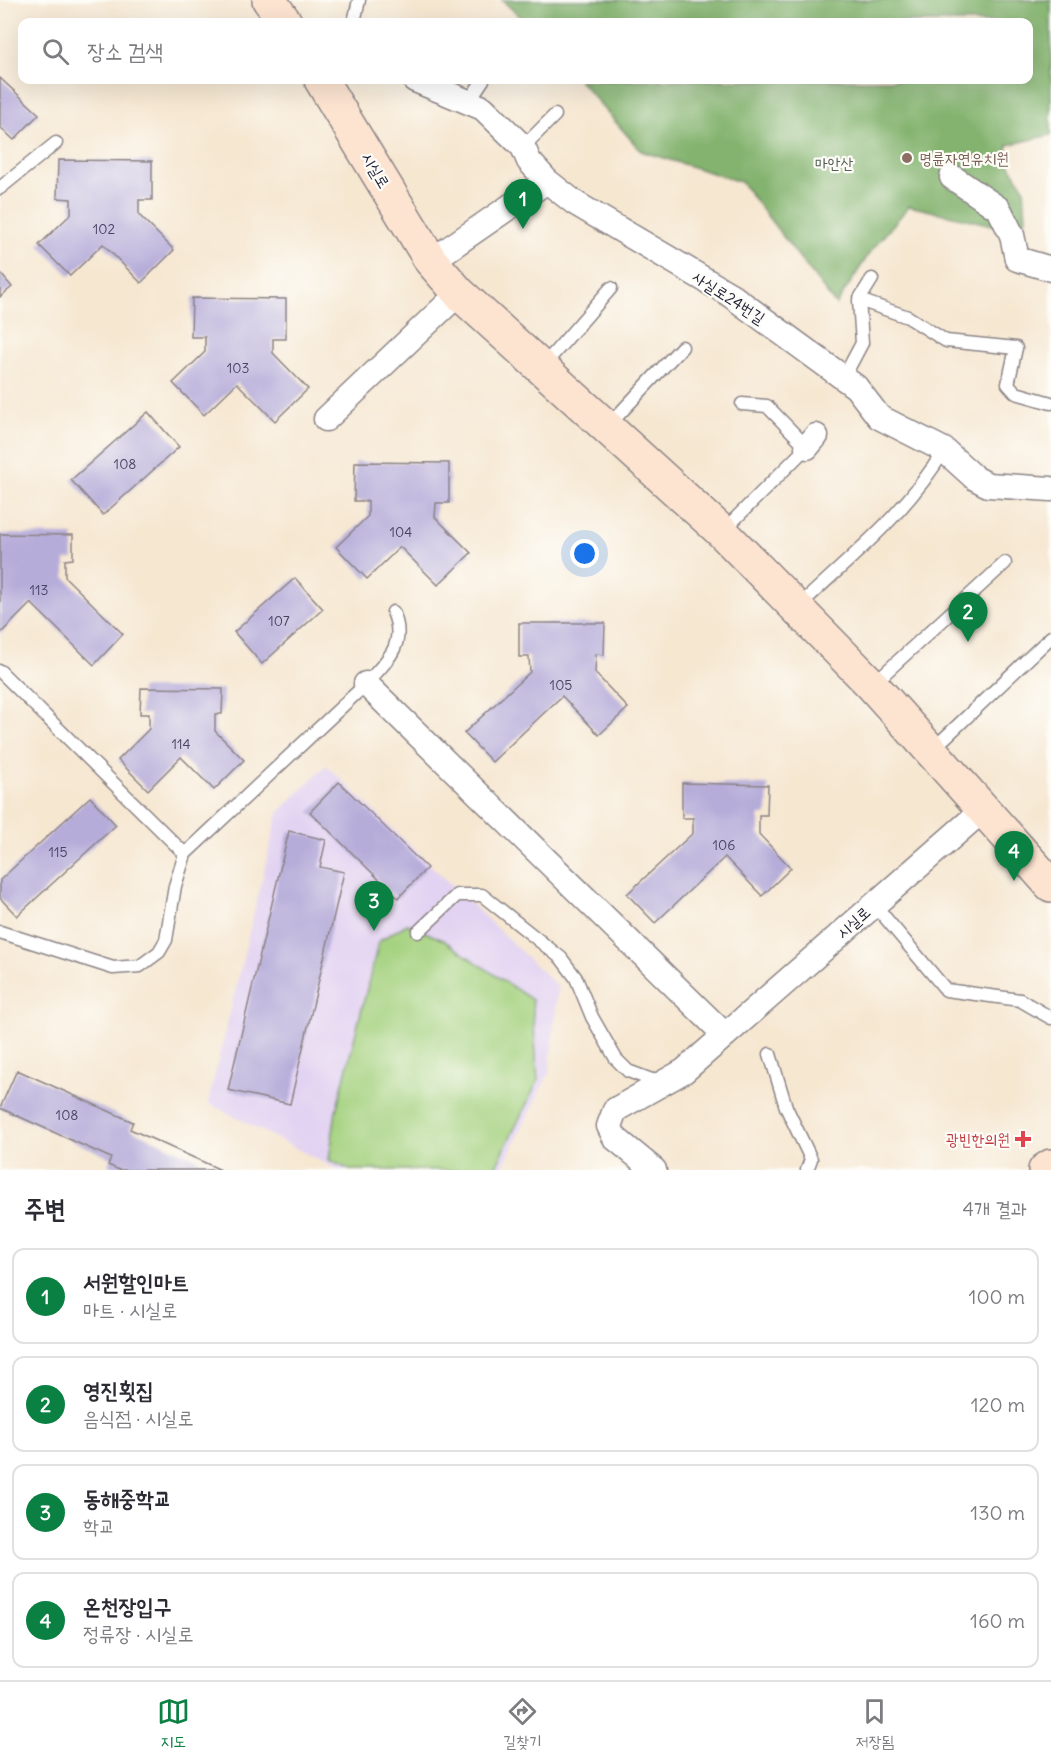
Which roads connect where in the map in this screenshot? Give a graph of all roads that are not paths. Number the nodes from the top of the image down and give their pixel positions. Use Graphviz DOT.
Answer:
graph roads {
  1 [pos="269,0"];
  2 [pos="359,0"];
  3 [pos="282,18"];
  4 [pos="355,18"];
  5 [pos="323,84"];
  6 [pos="426,84"];
  7 [pos="480,84"];
  8 [pos="469,101"];
  9 [pos="555,115"];
  10 [pos="56,143"];
  11 [pos="523,147"];
  12 [pos="952,177"];
  13 [pos="547,181"];
  14 [pos="0,188"];
  15 [pos="431,261"];
  16 [pos="1051,268"];
  17 [pos="873,279"];
  18 [pos="611,288"];
  19 [pos="459,293"];
  20 [pos="859,300"];
  21 [pos="682,347"];
  22 [pos="542,367"];
  23 [pos="844,378"];
  24 [pos="1051,403"];
  25 [pos="742,404"];
  26 [pos="326,419"];
  27 [pos="608,426"];
  28 [pos="944,450"];
  29 [pos="1051,489"];
  30 [pos="722,532"];
  31 [pos="1005,563"];
  32 [pos="798,607"];
  33 [pos="393,612"];
  34 [pos="1051,637"];
  35 [pos="0,670"];
  36 [pos="366,684"];
  37 [pos="872,685"];
  38 [pos="932,751"];
  39 [pos="985,808"];
  40 [pos="185,854"];
  41 [pos="1051,885"];
  42 [pos="873,903"];
  43 [pos="0,932"];
  44 [pos="418,932"];
  45 [pos="1051,1018"];
  46 [pos="725,1035"];
  47 [pos="770,1054"];
  48 [pos="662,1084"];
  49 [pos="1051,1166"];
  50 [pos="654,1170"];
  51 [pos="807,1170"];
  52 [pos="1045,1170"];
  1 -- 3 [label="main road"];
  2 -- 4 [label="lane"];
  5 -- 15 [label="main road, 시실로"];
  6 -- 8 [label="street, 사실로24번길"];
  7 -- 8 [label="lane"];
  8 -- 11 [label="street, 사실로24번길"];
  9 -- 11 [label="lane"];
  10 -- 14 [label="lane"];
  11 -- 13 [label="street, 사실로24번길"];
  12 -- 16 [label="street"];
  13 -- 15 [label="street"];
  13 -- 23 [label="street, 사실로24번길"];
  15 -- 19 [label="main road, 시실로"];
  17 -- 20 [label="lane"];
  18 -- 22 [label="lane"];
  19 -- 22 [label="main road, 시실로"];
  19 -- 26 [label="street"];
  20 -- 23 [label="lane"];
  20 -- 24 [label="lane"];
  21 -- 27 [label="lane"];
  22 -- 27 [label="main road, 시실로"];
  23 -- 28 [label="street, 사실로24번길"];
  25 -- 30 [label="lane"];
  27 -- 30 [label="main road, 시실로"];
  28 -- 29 [label="street, 사실로24번길"];
  28 -- 32 [label="lane"];
  30 -- 32 [label="main road, 시실로"];
  31 -- 37 [label="lane"];
  32 -- 37 [label="main road, 시실로"];
  33 -- 36 [label="lane"];
  34 -- 38 [label="lane"];
  35 -- 40 [label="lane"];
  36 -- 40 [label="lane"];
  36 -- 46 [label="street"];
  37 -- 38 [label="main road, 시실로"];
  38 -- 39 [label="main road, 시실로"];
  39 -- 41 [label="main road, 시실로"];
  39 -- 42 [label="street"];
  40 -- 43 [label="lane"];
  42 -- 45 [label="lane, 시실로"];
  42 -- 46 [label="street, 시실로"];
  44 -- 48 [label="lane"];
  46 -- 48 [label="street, 시실로"];
  47 -- 51 [label="lane"];
  48 -- 50 [label="street, 시실로"];
  49 -- 52 [label="main road"];
}
